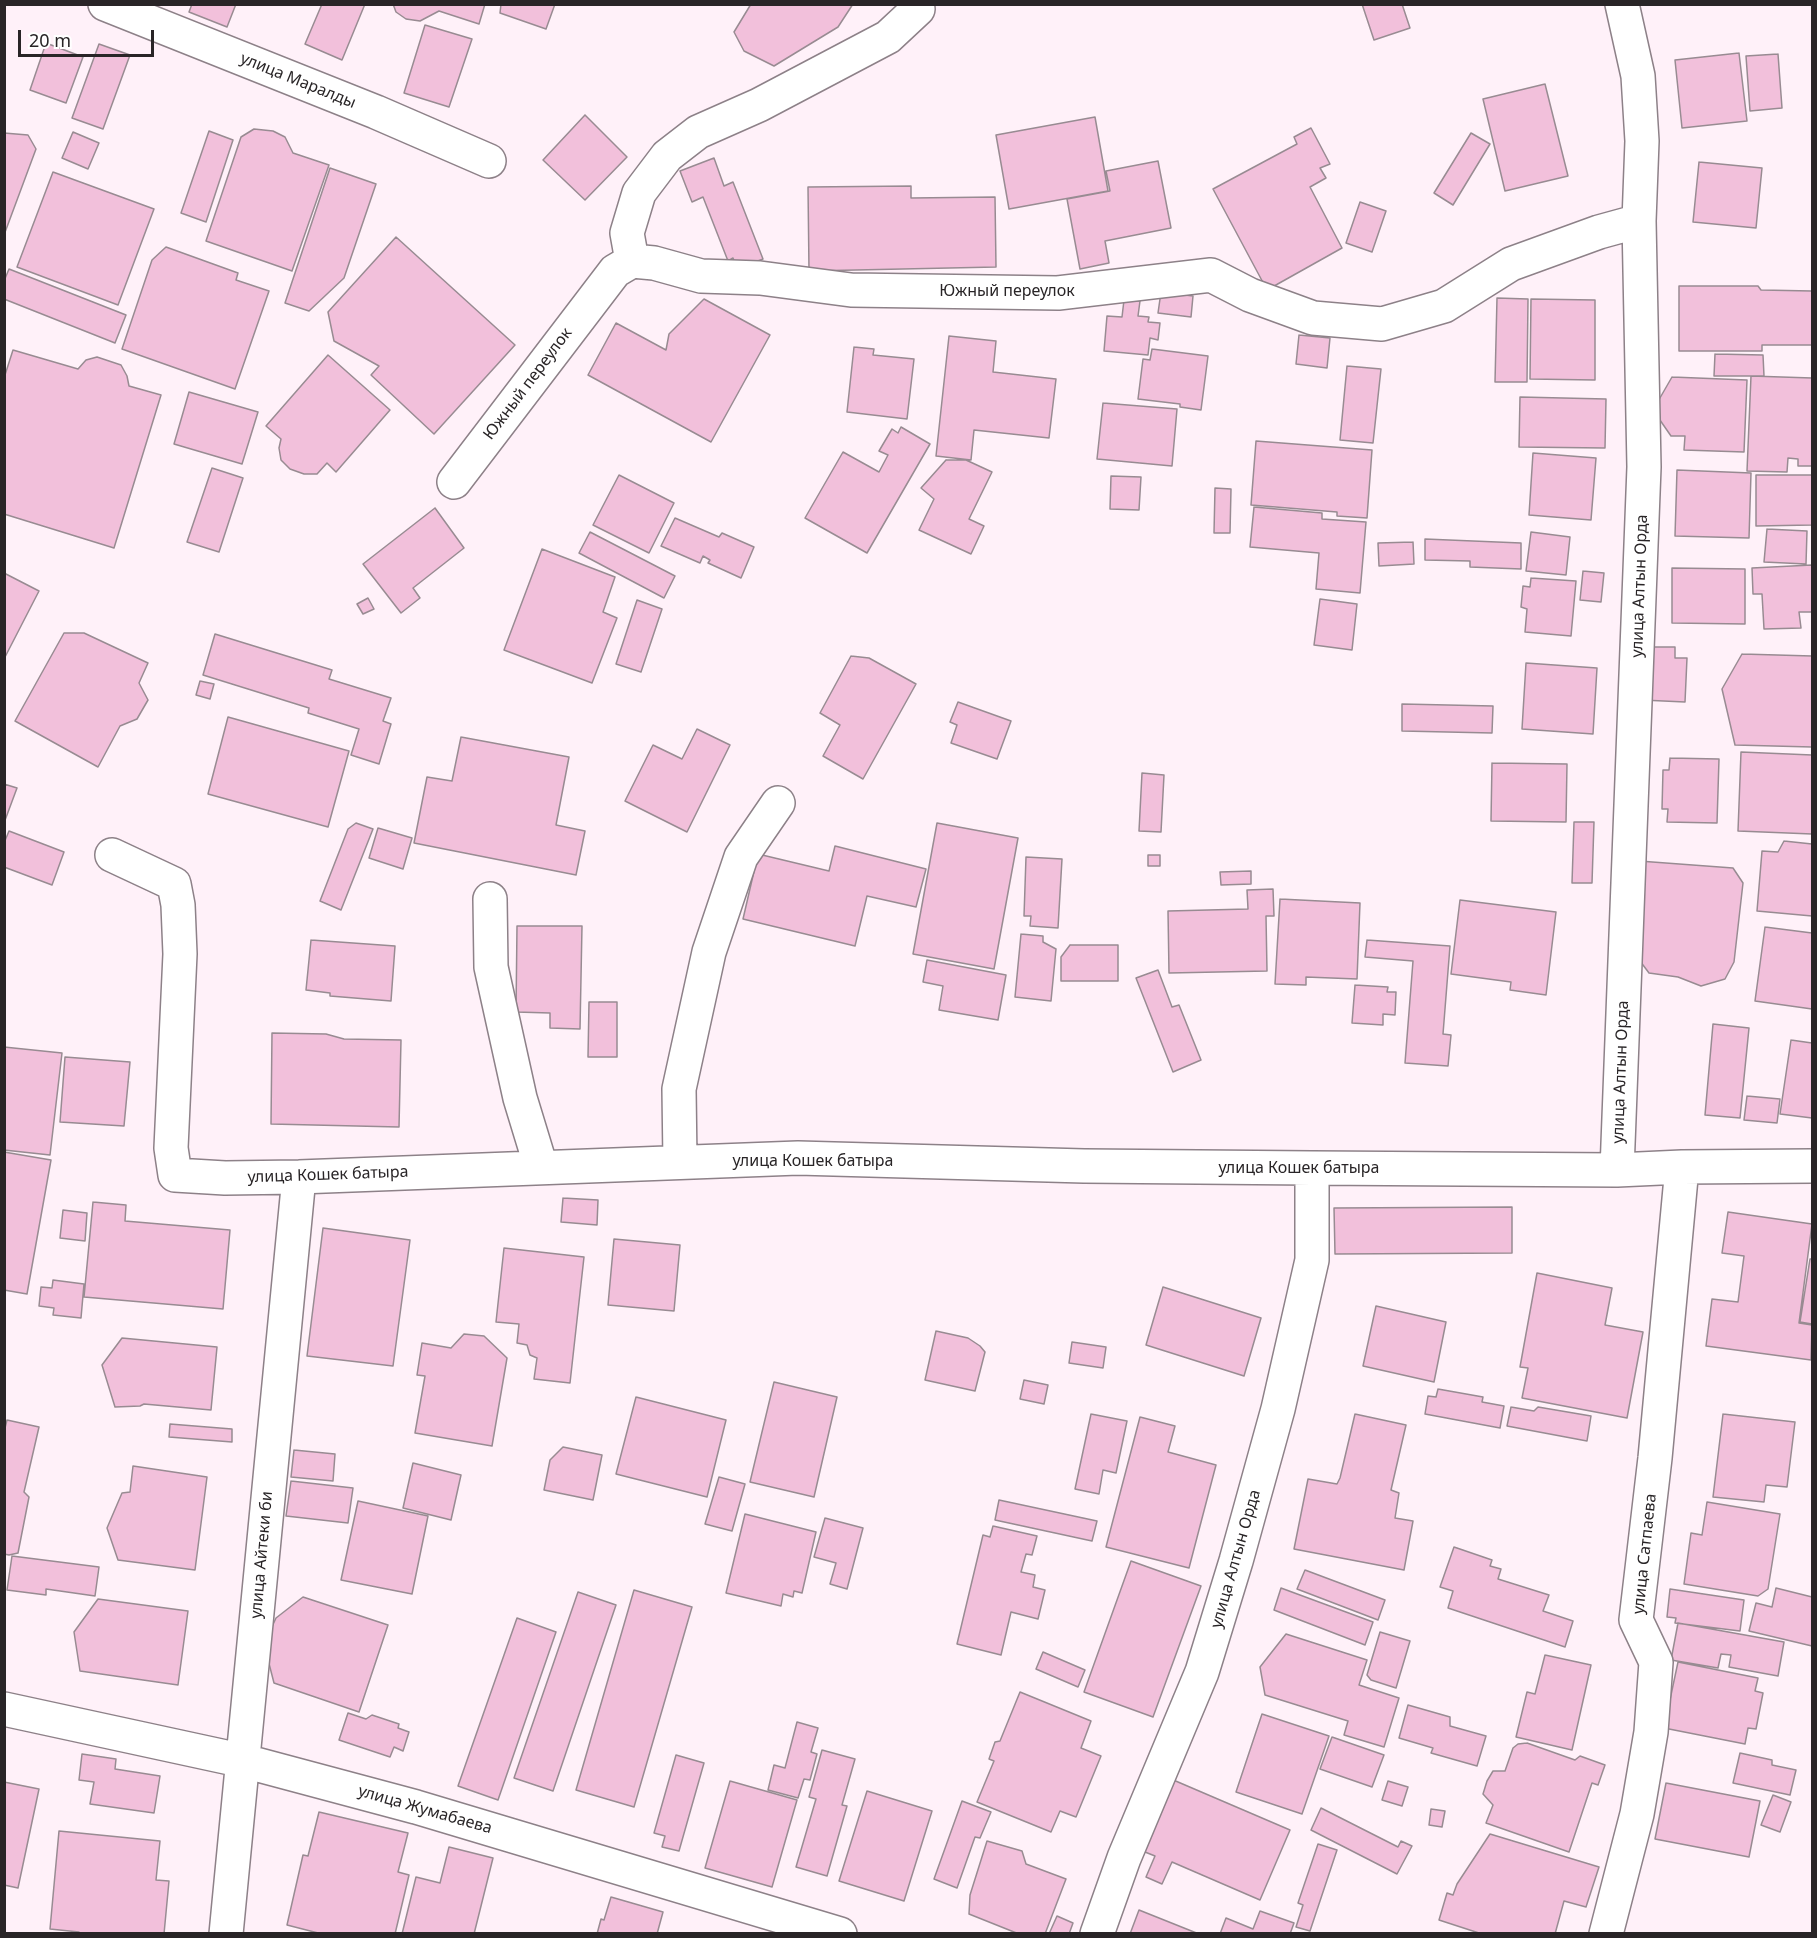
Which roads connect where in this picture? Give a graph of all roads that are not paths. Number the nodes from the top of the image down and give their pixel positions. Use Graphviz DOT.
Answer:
graph roads {
  1 [pos="105,4"];
  2 [pos="1622,4"];
  3 [pos="918,9"];
  4 [pos="489,160"];
  5 [pos="1638,221"];
  6 [pos="632,261"];
  7 [pos="454,482"];
  8 [pos="778,803"];
  9 [pos="112,855"];
  10 [pos="490,899"];
  11 [pos="680,1162"];
  12 [pos="1812,1166"];
  13 [pos="541,1167"];
  14 [pos="1682,1167"];
  15 [pos="1312,1168"];
  16 [pos="1617,1170"];
  17 [pos="299,1177"];
  18 [pos="4,1709"];
  19 [pos="244,1761"];
  20 [pos="226,1934"];
  21 [pos="840,1934"];
  22 [pos="1097,1934"];
  23 [pos="1606,1934"];
  1 -- 4 [label="street, улица Маралды"];
  2 -- 5 [label="street, улица Алтын Орда"];
  3 -- 6 [label="street"];
  5 -- 6 [label="street, Южный переулок"];
  5 -- 16 [label="street, улица Алтын Орда"];
  6 -- 7 [label="street, Южный переулок"];
  8 -- 11 [label="street"];
  9 -- 17 [label="street, улица Кошек батыра"];
  10 -- 13 [label="street"];
  11 -- 13 [label="street, улица Кошек батыра"];
  11 -- 15 [label="street, улица Кошек батыра"];
  12 -- 14 [label="street, улица Кошек батыра"];
  13 -- 17 [label="street, улица Кошек батыра"];
  14 -- 16 [label="street, улица Кошек батыра"];
  14 -- 23 [label="street, улица Сатпаева"];
  15 -- 16 [label="street, улица Кошек батыра"];
  15 -- 22 [label="street, улица Алтын Орда"];
  17 -- 19 [label="street, улица Айтеки би"];
  18 -- 19 [label="street, улица Жумабаева"];
  19 -- 20 [label="street, улица Айтеки би"];
  19 -- 21 [label="street, улица Жумабаева"];
}
